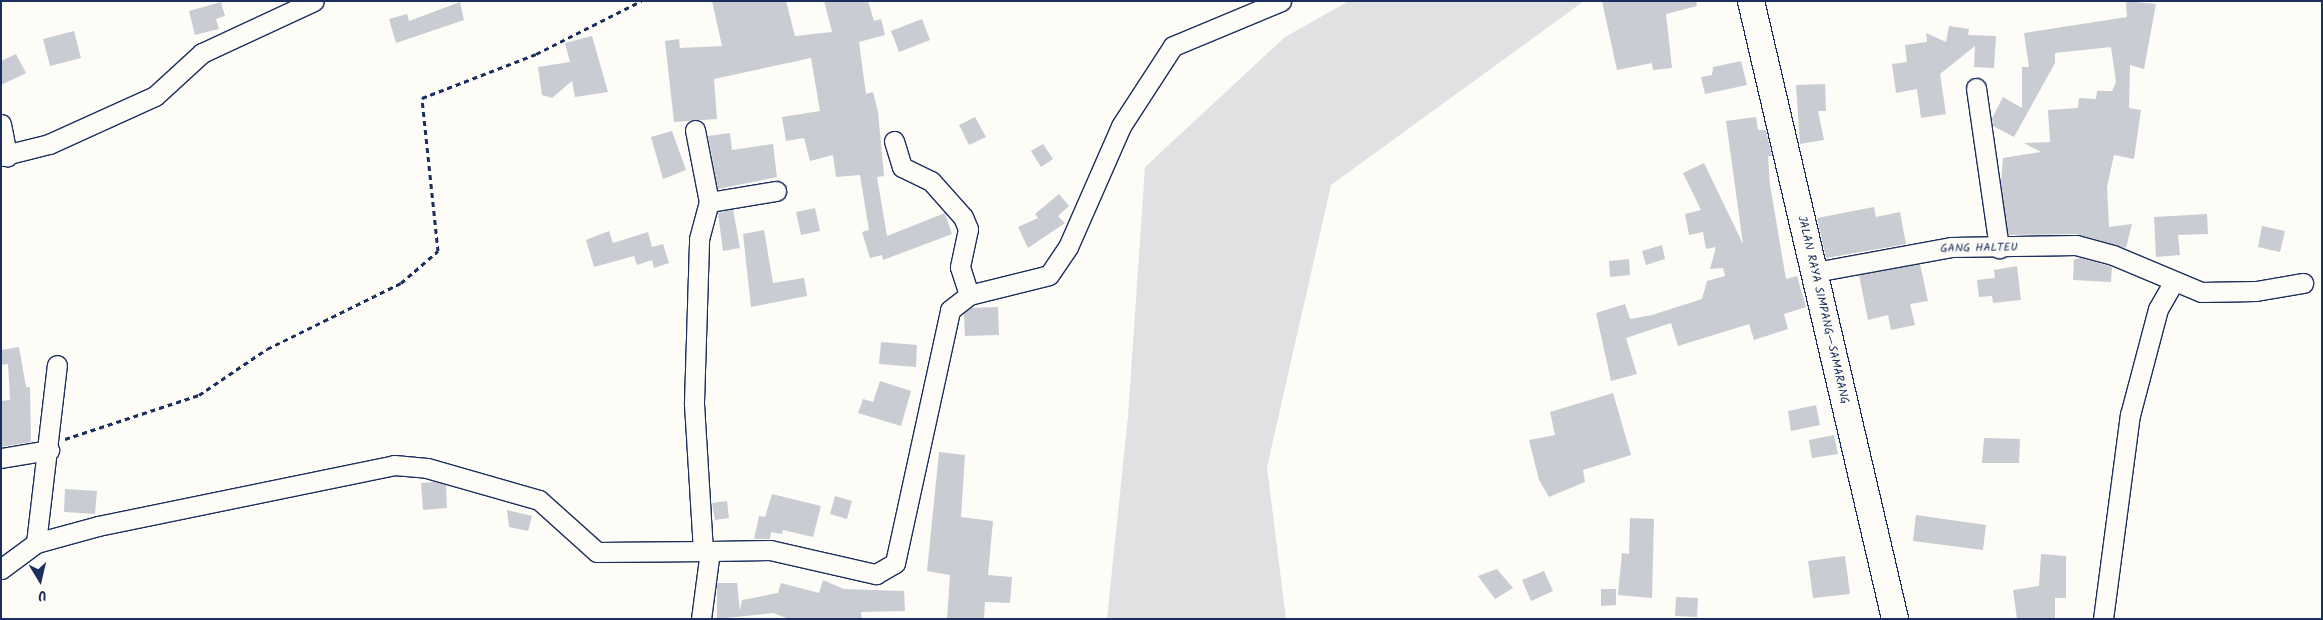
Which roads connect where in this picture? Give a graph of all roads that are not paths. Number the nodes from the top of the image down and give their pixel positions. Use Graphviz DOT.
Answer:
graph roads {
  1 [pos="314,1"];
  2 [pos="1282,1"];
  3 [pos="1750,1"];
  4 [pos="1976,88"];
  5 [pos="1,124"];
  6 [pos="695,130"];
  7 [pos="894,141"];
  8 [pos="4,156"];
  9 [pos="776,191"];
  10 [pos="709,202"];
  11 [pos="1999,248"];
  12 [pos="1815,272"];
  13 [pos="2174,281"];
  14 [pos="2303,283"];
  15 [pos="969,295"];
  16 [pos="57,366"];
  17 [pos="49,447"];
  18 [pos="1,458"];
  19 [pos="36,543"];
  20 [pos="706,551"];
  21 [pos="1,569"];
  22 [pos="702,619"];
  23 [pos="1894,619"];
  24 [pos="2103,619"];
  1 -- 8 [label="street"];
  2 -- 15 [label="street"];
  3 -- 12 [label="main road, JALAN RAYA SIMPANG—SAMARANG"];
  4 -- 11 [label="street"];
  5 -- 8 [label="street"];
  6 -- 10 [label="street"];
  7 -- 15 [label="street"];
  9 -- 10 [label="street"];
  10 -- 20 [label="street"];
  11 -- 12 [label="street, GANG HALTEU"];
  11 -- 13 [label="street, GANG HALTEU"];
  12 -- 23 [label="main road, JALAN RAYA SIMPANG—SAMARANG"];
  13 -- 14 [label="street, GANG HALTEU"];
  13 -- 24 [label="street"];
  15 -- 20 [label="street"];
  16 -- 17 [label="street"];
  17 -- 18 [label="street"];
  17 -- 19 [label="street"];
  19 -- 20 [label="street"];
  19 -- 21 [label="street"];
  20 -- 22 [label="street"];
}
